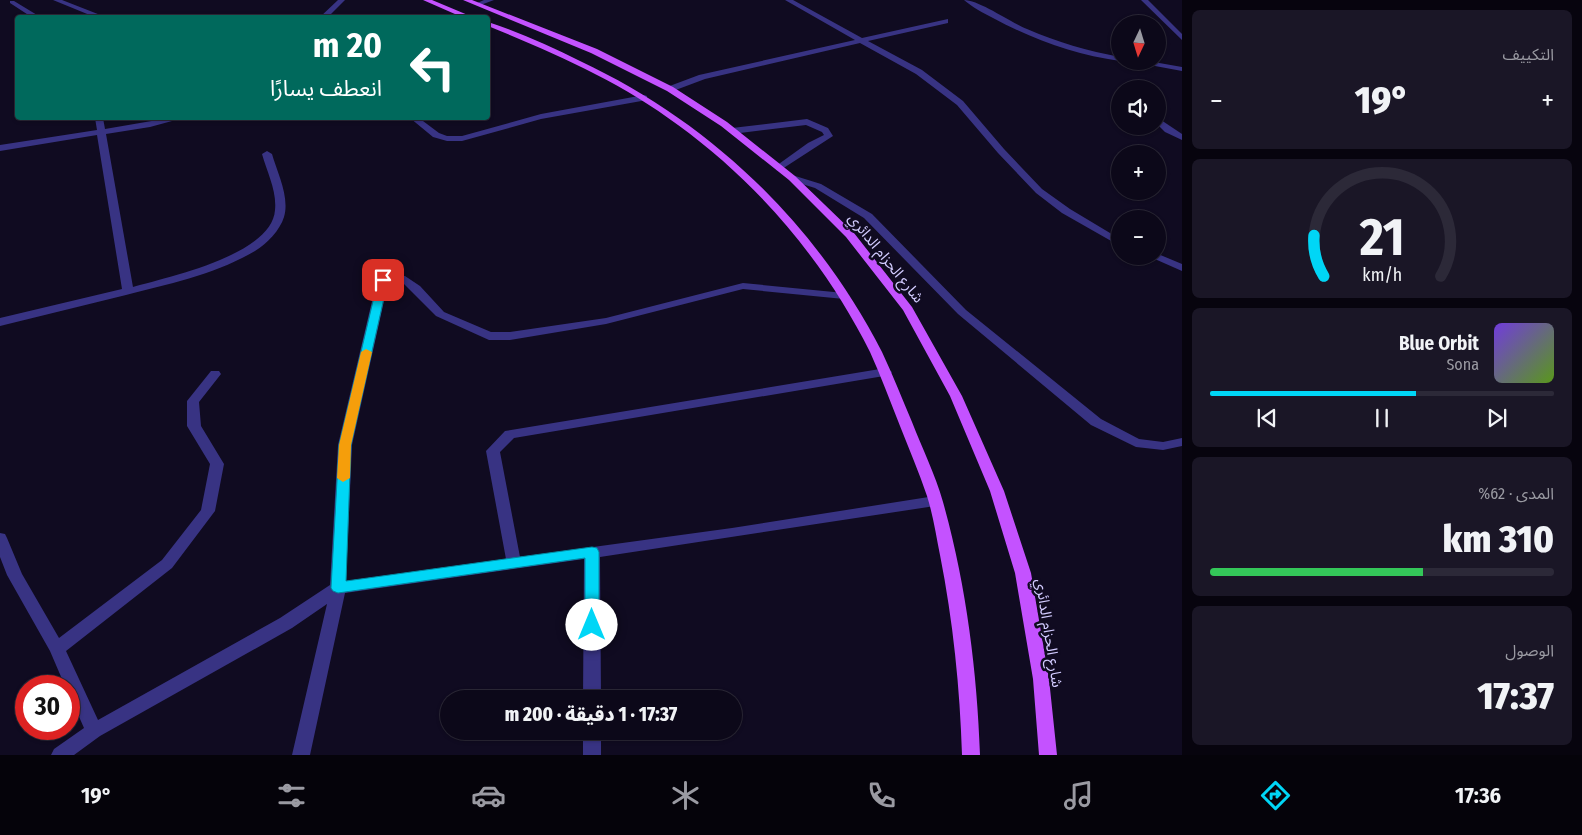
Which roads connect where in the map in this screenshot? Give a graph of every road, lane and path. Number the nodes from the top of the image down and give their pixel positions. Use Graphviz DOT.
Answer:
graph roads {
  1 [pos="56,0"];
  2 [pos="342,0"];
  3 [pos="426,0"];
  4 [pos="466,0"];
  5 [pos="491,0"];
  6 [pos="788,0"];
  7 [pos="967,0"];
  8 [pos="1144,0"];
  9 [pos="12,2"];
  10 [pos="478,4"];
  11 [pos="34,15"];
  12 [pos="97,15"];
  13 [pos="325,15"];
  14 [pos="464,15"];
  15 [pos="945,21"];
  16 [pos="490,25"];
  17 [pos="1182,38"];
  18 [pos="862,39"];
  19 [pos="1111,57"];
  20 [pos="1166,66"];
  21 [pos="1182,69"];
  22 [pos="670,89"];
  23 [pos="644,98"];
  24 [pos="99,120"];
  25 [pos="167,120"];
  26 [pos="416,120"];
  27 [pos="1166,128"];
  28 [pos="732,131"];
  29 [pos="102,132"];
  30 [pos="1182,137"];
  31 [pos="0,148"];
  32 [pos="267,154"];
  33 [pos="779,168"];
  34 [pos="792,178"];
  35 [pos="1111,238"];
  36 [pos="1166,261"];
  37 [pos="1182,268"];
  38 [pos="128,291"];
  39 [pos="844,296"];
  40 [pos="0,322"];
  41 [pos="886,372"];
  42 [pos="215,374"];
  43 [pos="1182,442"];
  44 [pos="935,501"];
  45 [pos="0,538"];
  46 [pos="592,552"];
  47 [pos="514,563"];
  48 [pos="338,588"];
  49 [pos="57,649"];
  50 [pos="592,690"];
  51 [pos="94,731"];
  52 [pos="592,740"];
  53 [pos="60,755"];
  54 [pos="301,755"];
  55 [pos="592,755"];
  56 [pos="971,755"];
  57 [pos="1048,755"];
  1 -- 12 [label="street"];
  2 -- 13 [label="street"];
  3 -- 14 [label="main road"];
  4 -- 10 [label="main road, شارع الحزام الدائري"];
  5 -- 10 [label="street"];
  6 -- 18 [label="street"];
  7 -- 19 [label="street"];
  8 -- 17 [label="street"];
  9 -- 11 [label="street"];
  10 -- 22 [label="main road, شارع الحزام الدائري"];
  15 -- 18 [label="street"];
  16 -- 23 [label="main road"];
  18 -- 22 [label="street"];
  18 -- 35 [label="street"];
  20 -- 21 [label="street"];
  22 -- 28 [label="main road, شارع الحزام الدائري"];
  23 -- 26 [label="street"];
  23 -- 39 [label="main road"];
  24 -- 29 [label="street"];
  25 -- 29 [label="street"];
  27 -- 30 [label="street"];
  28 -- 33 [label="main road, شارع الحزام الدائري"];
  28 -- 33 [label="street"];
  29 -- 31 [label="street"];
  29 -- 38 [label="street"];
  32 -- 38 [label="street"];
  33 -- 34 [label="main road, شارع الحزام الدائري"];
  34 -- 43 [label="street"];
  34 -- 57 [label="main road, شارع الحزام الدائري"];
  36 -- 37 [label="street"];
  38 -- 40 [label="street"];
  39 -- 41 [label="main road"];
  39 -- 48 [label="street"];
  41 -- 44 [label="main road"];
  41 -- 47 [label="street"];
  42 -- 49 [label="street"];
  44 -- 46 [label="street"];
  44 -- 56 [label="main road"];
  45 -- 49 [label="street"];
  46 -- 47 [label="street"];
  46 -- 50 [label="street"];
  47 -- 48 [label="street"];
  48 -- 51 [label="street"];
  48 -- 54 [label="street"];
  49 -- 51 [label="street"];
  51 -- 53 [label="street"];
  52 -- 55 [label="street"];
}
